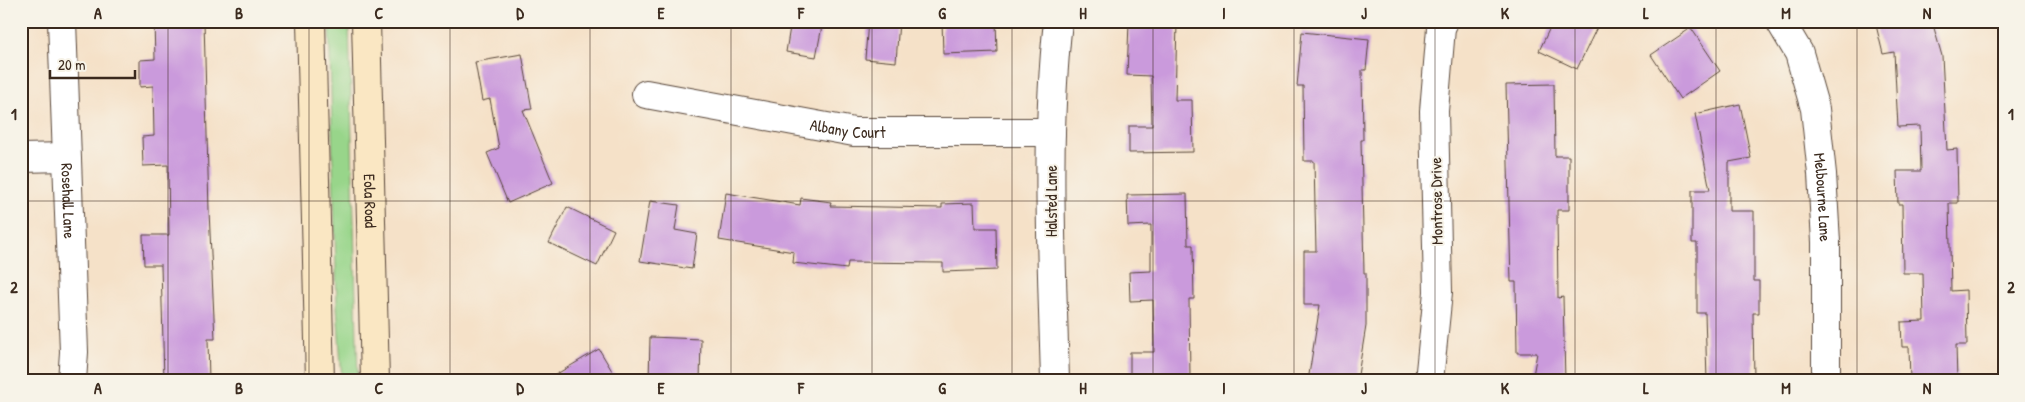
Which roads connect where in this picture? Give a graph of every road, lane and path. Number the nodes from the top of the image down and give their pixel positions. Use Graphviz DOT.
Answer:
graph roads {
  1 [pos="62,21"];
  2 [pos="311,21"];
  3 [pos="366,21"];
  4 [pos="1058,21"];
  5 [pos="1444,21"];
  6 [pos="1780,21"];
  7 [pos="646,94"];
  8 [pos="1051,132"];
  9 [pos="66,157"];
  10 [pos="21,158"];
  11 [pos="72,381"];
  12 [pos="320,381"];
  13 [pos="375,381"];
  14 [pos="1055,381"];
  15 [pos="1429,381"];
  16 [pos="1826,381"];
  1 -- 9 [label="street, Rosehall Lane"];
  2 -- 12 [label="street"];
  3 -- 13 [label="street, Eola Road"];
  4 -- 8 [label="street, Halsted Lane"];
  5 -- 15 [label="street, Montrose Drive"];
  6 -- 16 [label="street, Melbourne Lane"];
  7 -- 8 [label="street, Albany Court"];
  8 -- 14 [label="street, Halsted Lane"];
  9 -- 10 [label="street"];
  9 -- 11 [label="street, Rosehall Lane"];
}
